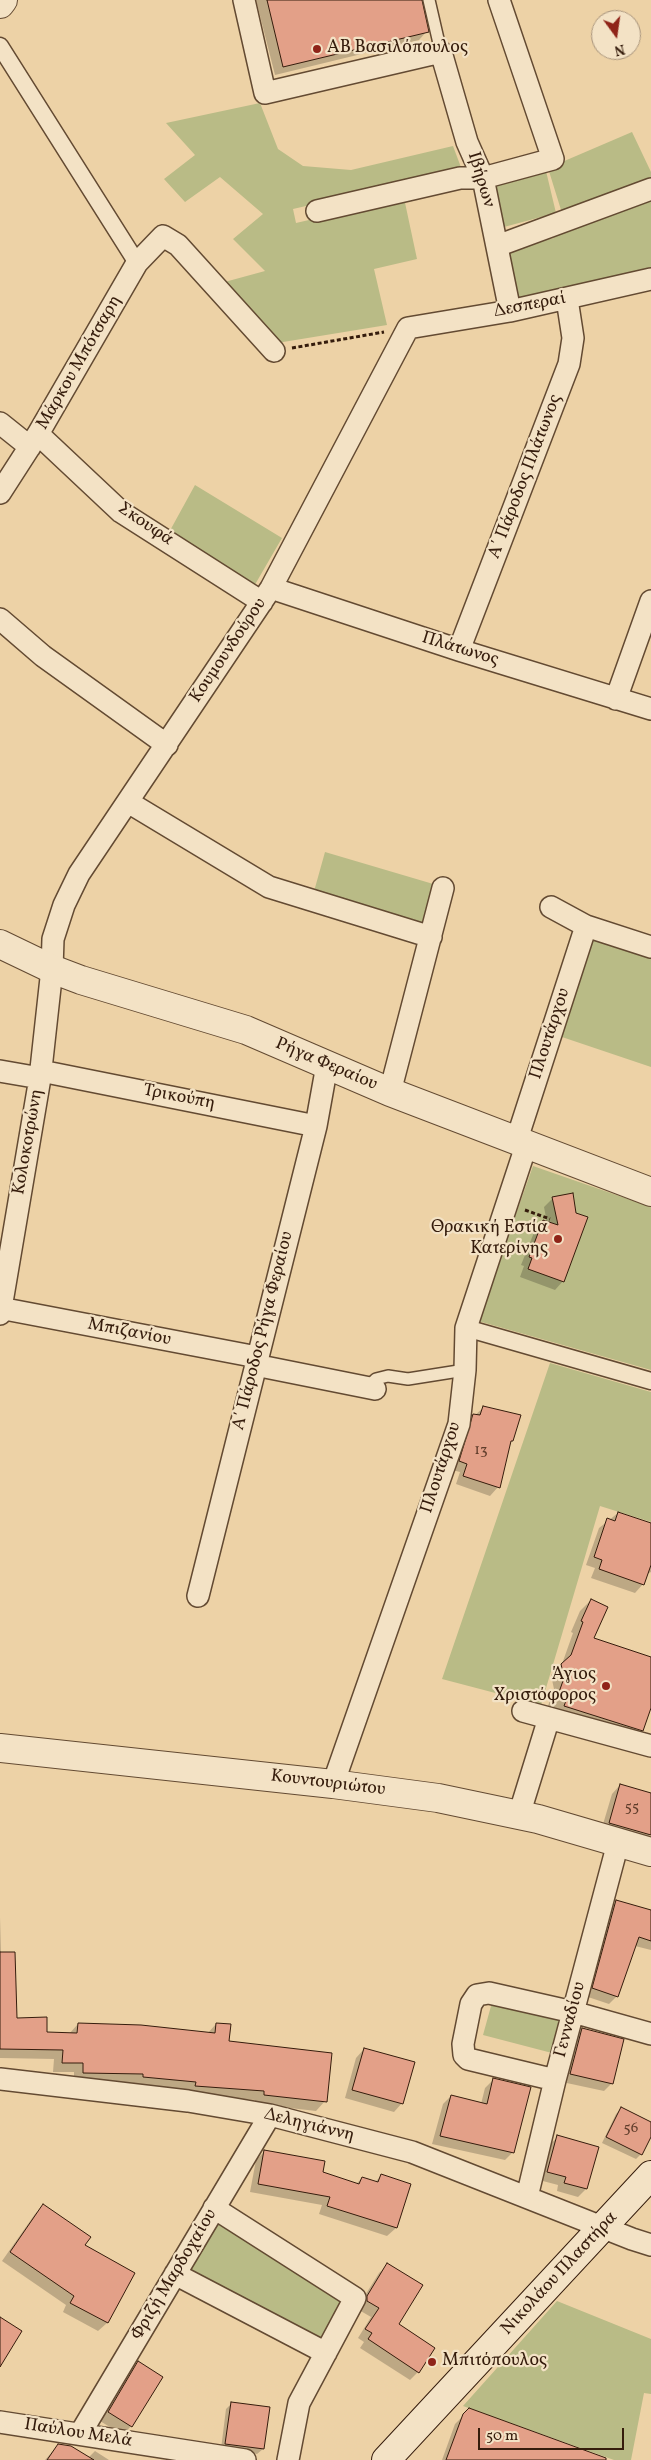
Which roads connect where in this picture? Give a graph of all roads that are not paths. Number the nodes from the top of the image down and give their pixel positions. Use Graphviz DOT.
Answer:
graph roads {
  1 [pos="3,0"];
  2 [pos="244,0"];
  3 [pos="429,0"];
  4 [pos="499,0"];
  5 [pos="0,4"];
  6 [pos="0,46"];
  7 [pos="441,52"];
  8 [pos="482,178"];
  9 [pos="651,189"];
  10 [pos="317,211"];
  11 [pos="497,246"];
  12 [pos="137,263"];
  13 [pos="651,279"];
  14 [pos="567,299"];
  15 [pos="510,311"];
  16 [pos="408,328"];
  17 [pos="274,350"];
  18 [pos="0,423"];
  19 [pos="34,441"];
  20 [pos="0,493"];
  21 [pos="266,595"];
  22 [pos="651,601"];
  23 [pos="0,618"];
  24 [pos="459,650"];
  25 [pos="616,699"];
  26 [pos="651,710"];
  27 [pos="166,745"];
  28 [pos="128,802"];
  29 [pos="443,888"];
  30 [pos="551,907"];
  31 [pos="586,926"];
  32 [pos="430,937"];
  33 [pos="0,944"];
  34 [pos="651,947"];
  35 [pos="52,969"];
  36 [pos="327,1065"];
  37 [pos="0,1071"];
  38 [pos="41,1074"];
  39 [pos="390,1092"];
  40 [pos="316,1126"];
  41 [pos="521,1144"];
  42 [pos="651,1192"];
  43 [pos="0,1308"];
  44 [pos="0,1314"];
  45 [pos="466,1328"];
  46 [pos="256,1361"];
  47 [pos="465,1370"];
  48 [pos="651,1381"];
  49 [pos="372,1388"];
  50 [pos="198,1596"];
  51 [pos="523,1711"];
  52 [pos="549,1718"];
  53 [pos="651,1746"];
  54 [pos="0,1748"];
  55 [pos="333,1784"];
  56 [pos="518,1815"];
  57 [pos="618,1843"];
  58 [pos="651,1852"];
  59 [pos="574,2012"];
  60 [pos="651,2034"];
  61 [pos="0,2079"];
  62 [pos="555,2080"];
  63 [pos="270,2115"];
  64 [pos="651,2175"];
  65 [pos="527,2197"];
  66 [pos="214,2208"];
  67 [pos="604,2228"];
  68 [pos="651,2244"];
  69 [pos="175,2274"];
  70 [pos="326,2353"];
  71 [pos="0,2422"];
  72 [pos="80,2434"];
  73 [pos="169,2455"];
  74 [pos="245,2460"];
  75 [pos="288,2460"];
  76 [pos="386,2460"];
  1 -- 5 [label="street"];
  2 -- 7 [label="street"];
  3 -- 7 [label="lane"];
  4 -- 8 [label="street"];
  6 -- 12 [label="street"];
  7 -- 8 [label="street, Ιβήρων"];
  8 -- 10 [label="street"];
  8 -- 11 [label="street, Ιβήρων"];
  9 -- 11 [label="street"];
  11 -- 15 [label="street, Ιβήρων"];
  12 -- 17 [label="street, Μάρκου Μπότσαρη"];
  12 -- 19 [label="street, Μάρκου Μπότσαρη"];
  13 -- 14 [label="street, Δεσπεραί"];
  14 -- 15 [label="street, Δεσπεραί"];
  14 -- 24 [label="street, Α΄ Πάροδος Πλάτωνος"];
  15 -- 16 [label="street, Δεσπεραί"];
  16 -- 21 [label="street, Κουμουνδούρου"];
  18 -- 19 [label="street, Σκουφά"];
  19 -- 20 [label="street, Μάρκου Μπότσαρη"];
  19 -- 21 [label="street, Σκουφά"];
  21 -- 24 [label="street, Πλάτωνος"];
  21 -- 27 [label="street, Κουμουνδούρου"];
  22 -- 25 [label="street"];
  23 -- 27 [label="street"];
  24 -- 25 [label="street, Πλάτωνος"];
  25 -- 26 [label="street, Πλάτωνος"];
  27 -- 28 [label="street, Κουμουνδούρου"];
  28 -- 32 [label="street"];
  28 -- 35 [label="street, Κουμουνδούρου"];
  29 -- 32 [label="street"];
  30 -- 31 [label="street"];
  31 -- 34 [label="street"];
  31 -- 41 [label="street, Πλουτάρχου"];
  32 -- 39 [label="street"];
  33 -- 35 [label="street, Ρήγα Φεραίου"];
  35 -- 36 [label="street, Ρήγα Φεραίου"];
  35 -- 38 [label="street, Κολοκοτρώνη"];
  36 -- 39 [label="street, Ρήγα Φεραίου"];
  36 -- 40 [label="street, Α΄ Πάροδος Ρήγα Φεραίου"];
  37 -- 38 [label="street, Τρικούπη"];
  38 -- 40 [label="street, Τρικούπη"];
  38 -- 43 [label="street, Κολοκοτρώνη"];
  39 -- 41 [label="street, Ρήγα Φεραίου"];
  40 -- 46 [label="street, Α΄ Πάροδος Ρήγα Φεραίου"];
  41 -- 42 [label="street, Ρήγα Φεραίου"];
  41 -- 45 [label="street, Πλουτάρχου"];
  43 -- 44 [label="street, Κολοκοτρώνη"];
  43 -- 46 [label="street, Μπιζανίου"];
  45 -- 47 [label="street, Πλουτάρχου"];
  45 -- 48 [label="street"];
  46 -- 49 [label="street, Μπιζανίου"];
  46 -- 50 [label="street, Α΄ Πάροδος Ρήγα Φεραίου"];
  47 -- 49 [label="lane"];
  47 -- 55 [label="street, Πλουτάρχου"];
  51 -- 52 [label="street"];
  52 -- 53 [label="street"];
  52 -- 56 [label="street"];
  54 -- 55 [label="street, Κουντουριώτου"];
  55 -- 56 [label="street, Κουντουριώτου"];
  56 -- 57 [label="street, Κουντουριώτου"];
  57 -- 58 [label="street, Κουντουριώτου"];
  57 -- 59 [label="street, Γενναδίου"];
  59 -- 60 [label="street"];
  59 -- 62 [label="street, Γενναδίου"];
  59 -- 62 [label="street"];
  61 -- 63 [label="street, Δεληγιάννη"];
  62 -- 65 [label="street, Γενναδίου"];
  63 -- 65 [label="street, Δεληγιάννη"];
  63 -- 66 [label="street, Φριζή Μαρδοχαίου"];
  64 -- 67 [label="street, Νικολάου Πλαστήρα"];
  65 -- 67 [label="street, Δεληγιάννη"];
  66 -- 69 [label="street, Φριζή Μαρδοχαίου"];
  66 -- 70 [label="street"];
  67 -- 68 [label="street, Δεληγιάννη"];
  67 -- 76 [label="street, Νικολάου Πλαστήρα"];
  69 -- 70 [label="street"];
  69 -- 72 [label="street, Φριζή Μαρδοχαίου"];
  70 -- 75 [label="street"];
  71 -- 72 [label="street, Παύλου Μελά"];
  72 -- 73 [label="street, Παύλου Μελά"];
  73 -- 74 [label="street, Παύλου Μελά"];
}
